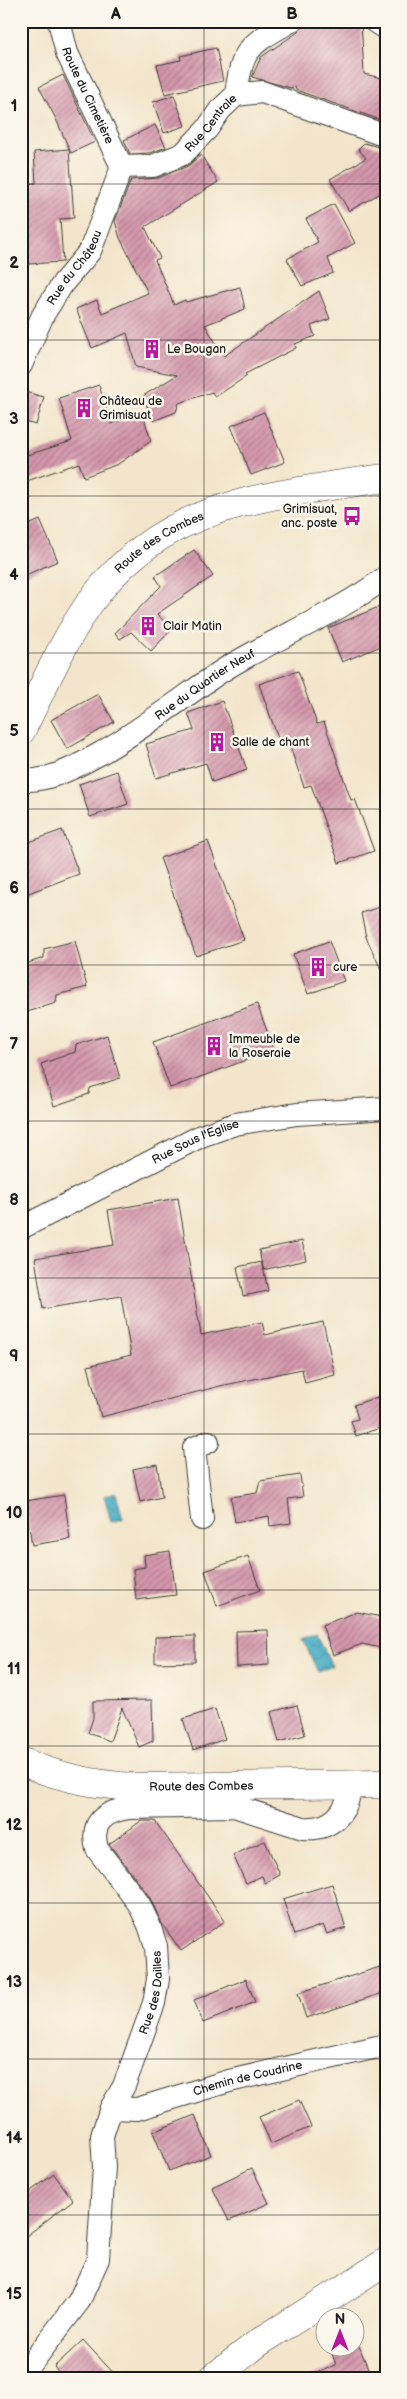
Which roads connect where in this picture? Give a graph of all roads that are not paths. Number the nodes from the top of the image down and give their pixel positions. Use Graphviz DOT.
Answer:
graph roads {
  1 [pos="58,21"];
  2 [pos="291,21"];
  3 [pos="374,21"];
  4 [pos="386,29"];
  5 [pos="236,95"];
  6 [pos="386,136"];
  7 [pos="122,167"];
  8 [pos="21,365"];
  9 [pos="386,478"];
  10 [pos="386,576"];
  11 [pos="21,731"];
  12 [pos="21,779"];
  13 [pos="386,1108"];
  14 [pos="21,1228"];
  15 [pos="208,1442"];
  16 [pos="202,1519"];
  17 [pos="21,1761"];
  18 [pos="386,1784"];
  19 [pos="350,1785"];
  20 [pos="386,2045"];
  21 [pos="112,2108"];
  22 [pos="386,2262"];
  23 [pos="21,2377"];
  24 [pos="213,2378"];
  1 -- 7 [label="street, Route du Cimetière"];
  2 -- 5 [label="street"];
  3 -- 4 [label="street"];
  5 -- 6 [label="street, Rue Centrale"];
  5 -- 7 [label="street, Rue Centrale"];
  7 -- 8 [label="street, Rue du Château"];
  9 -- 11 [label="street, Route des Combes"];
  10 -- 12 [label="street, Rue du Quartier Neuf"];
  13 -- 14 [label="street, Rue Sous l'Eglise"];
  15 -- 16 [label="street"];
  17 -- 19 [label="street, Route des Combes"];
  18 -- 19 [label="street, Route des Combes"];
  19 -- 21 [label="street, Rue des Dailles"];
  20 -- 21 [label="street, Chemin de Coudrine"];
  21 -- 23 [label="street, Rue des Dailles"];
  22 -- 24 [label="street"];
}
